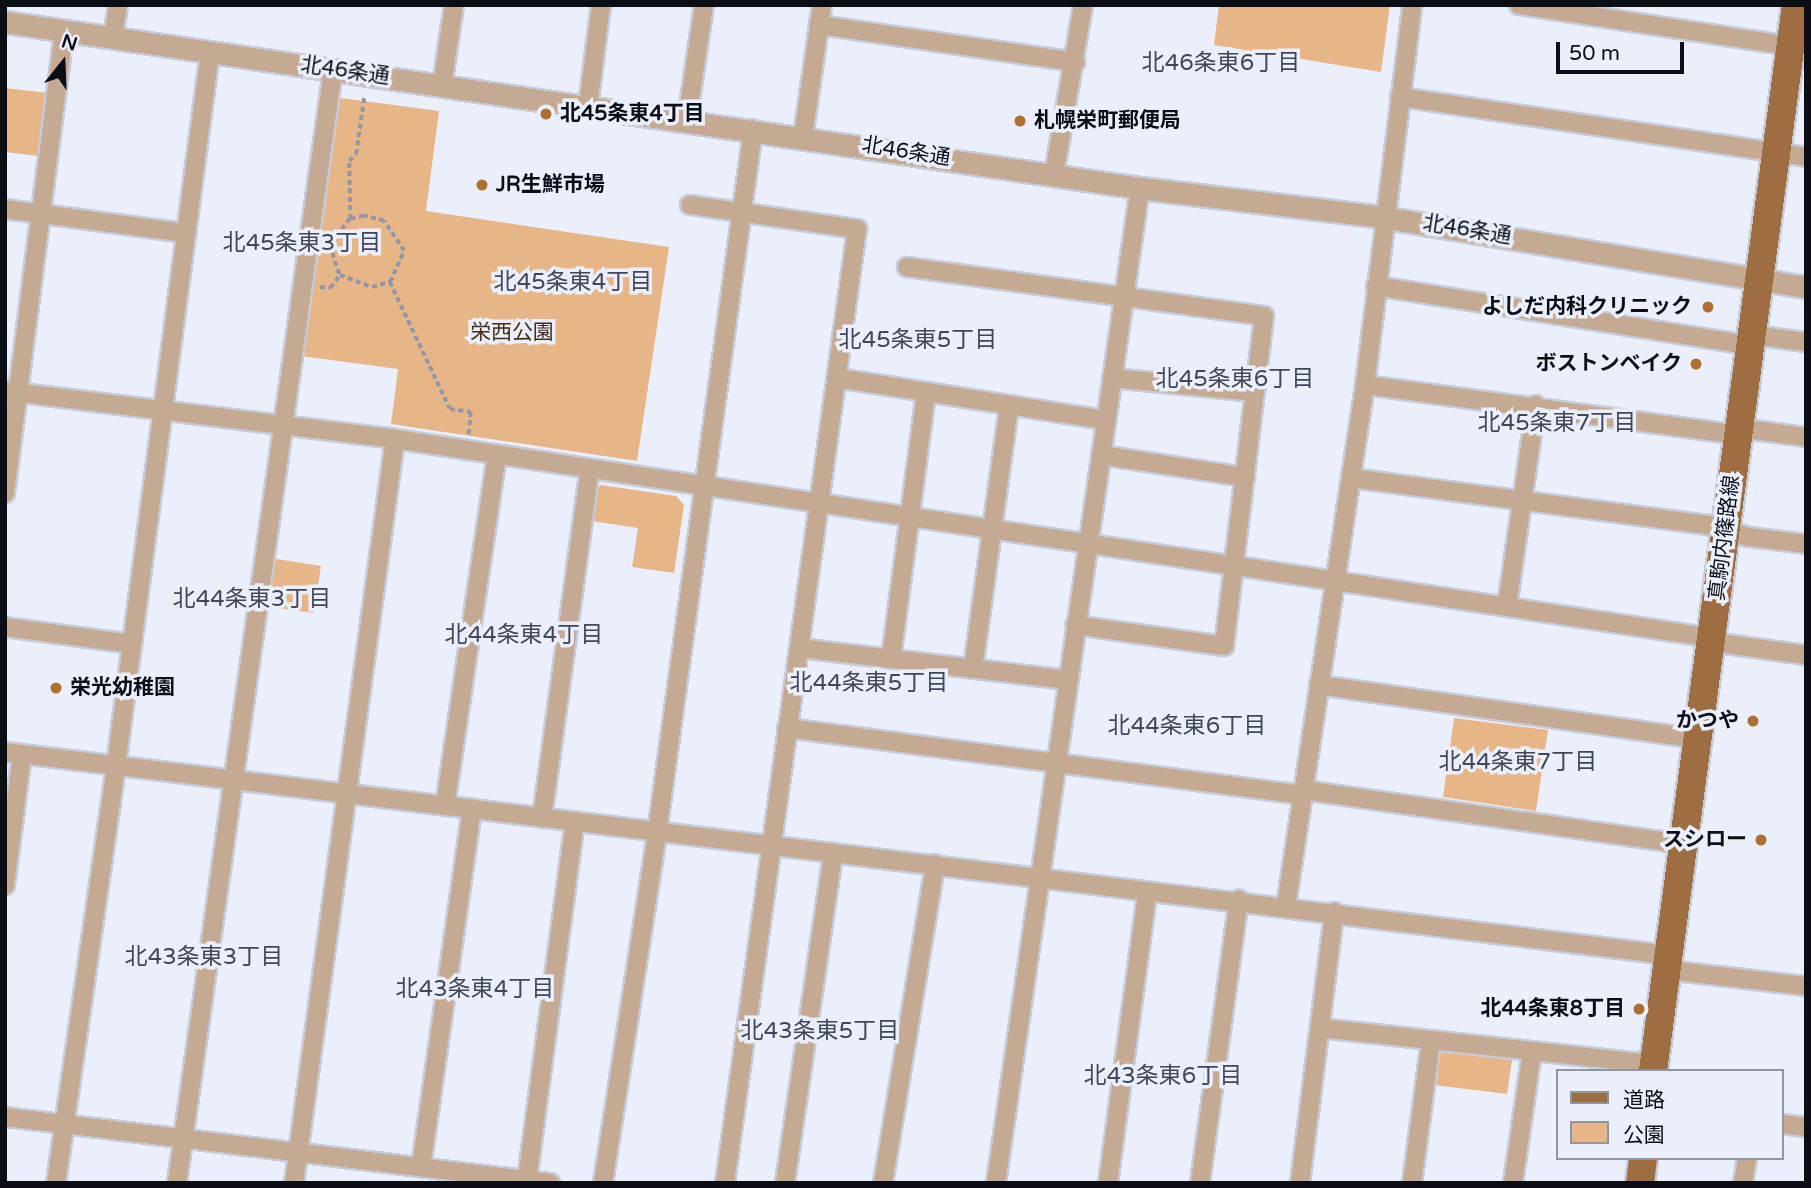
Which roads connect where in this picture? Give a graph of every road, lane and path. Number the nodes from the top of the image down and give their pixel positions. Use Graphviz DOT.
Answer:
graph roads {
  1 [pos="118,5"];
  2 [pos="454,5"];
  3 [pos="601,5"];
  4 [pos="704,5"];
  5 [pos="822,5"];
  6 [pos="1083,5"];
  7 [pos="1412,5"];
  8 [pos="1519,5"];
  9 [pos="1796,5"];
  10 [pos="5,22"];
  11 [pos="819,25"];
  12 [pos="64,30"];
  13 [pos="113,37"];
  14 [pos="210,52"];
  15 [pos="1795,53"];
  16 [pos="1075,62"];
  17 [pos="333,70"];
  18 [pos="442,86"];
  19 [pos="1400,97"];
  20 [pos="364,98"];
  21 [pos="588,106"];
  22 [pos="687,120"];
  23 [pos="754,130"];
  24 [pos="803,136"];
  25 [pos="1778,153"];
  26 [pos="1806,157"];
  27 [pos="1054,175"];
  28 [pos="1140,188"];
  29 [pos="690,205"];
  30 [pos="5,209"];
  31 [pos="743,212"];
  32 [pos="41,214"];
  33 [pos="1382,217"];
  34 [pos="349,219"];
  35 [pos="186,233"];
  36 [pos="906,267"];
  37 [pos="340,275"];
  38 [pos="1760,276"];
  39 [pos="390,282"];
  40 [pos="311,286"];
  41 [pos="1376,286"];
  42 [pos="1806,287"];
  43 [pos="1124,300"];
  44 [pos="1751,340"];
  45 [pos="1806,342"];
  46 [pos="1112,378"];
  47 [pos="837,379"];
  48 [pos="1365,385"];
  49 [pos="12,392"];
  50 [pos="1255,392"];
  51 [pos="926,394"];
  52 [pos="1009,405"];
  53 [pos="1536,405"];
  54 [pos="164,410"];
  55 [pos="1106,420"];
  56 [pos="283,425"];
  57 [pos="1739,431"];
  58 [pos="1806,437"];
  59 [pos="395,439"];
  60 [pos="468,441"];
  61 [pos="497,455"];
  62 [pos="1101,455"];
  63 [pos="590,469"];
  64 [pos="1245,477"];
  65 [pos="1351,478"];
  66 [pos="706,487"];
  67 [pos="5,493"];
  68 [pos="820,502"];
  69 [pos="1523,502"];
  70 [pos="909,516"];
  71 [pos="1727,527"];
  72 [pos="993,528"];
  73 [pos="1806,544"];
  74 [pos="1088,546"];
  75 [pos="1234,569"];
  76 [pos="1336,585"];
  77 [pos="1507,606"];
  78 [pos="1075,625"];
  79 [pos="5,627"];
  80 [pos="1712,640"];
  81 [pos="132,644"];
  82 [pos="799,648"];
  83 [pos="1806,655"];
  84 [pos="891,659"];
  85 [pos="973,669"];
  86 [pos="1067,681"];
  87 [pos="1319,685"];
  88 [pos="788,728"];
  89 [pos="1700,739"];
  90 [pos="14,753"];
  91 [pos="1054,764"];
  92 [pos="117,766"];
  93 [pos="233,780"];
  94 [pos="1303,792"];
  95 [pos="348,794"];
  96 [pos="445,806"];
  97 [pos="472,809"];
  98 [pos="542,818"];
  99 [pos="576,822"];
  100 [pos="657,833"];
  101 [pos="1683,844"];
  102 [pos="772,845"];
  103 [pos="833,852"];
  104 [pos="935,864"];
  105 [pos="1039,880"];
  106 [pos="5,885"];
  107 [pos="1147,893"];
  108 [pos="1239,900"];
  109 [pos="1286,906"];
  110 [pos="1334,912"];
  111 [pos="1667,962"];
  112 [pos="1806,986"];
  113 [pos="1320,1028"];
  114 [pos="1431,1040"];
  115 [pos="1532,1051"];
  116 [pos="1653,1067"];
  117 [pos="5,1117"];
  118 [pos="64,1124"];
  119 [pos="1783,1124"];
  120 [pos="1806,1127"];
  121 [pos="184,1139"];
  122 [pos="298,1152"];
  123 [pos="1643,1160"];
  124 [pos="1746,1160"];
  125 [pos="421,1167"];
  126 [pos="527,1180"];
  127 [pos="56,1183"];
  128 [pos="177,1183"];
  129 [pos="293,1183"];
  130 [pos="550,1183"];
  131 [pos="603,1183"];
  132 [pos="725,1183"];
  133 [pos="785,1183"];
  134 [pos="884,1183"];
  135 [pos="996,1183"];
  136 [pos="1108,1183"];
  137 [pos="1200,1183"];
  138 [pos="1300,1183"];
  139 [pos="1412,1183"];
  140 [pos="1513,1183"];
  141 [pos="1640,1183"];
  142 [pos="1743,1183"];
  1 -- 13 [label="street"];
  2 -- 18 [label="street"];
  3 -- 21 [label="street"];
  4 -- 22 [label="street"];
  5 -- 11 [label="street"];
  6 -- 16 [label="street"];
  7 -- 19 [label="street"];
  8 -- 15 [label="street"];
  9 -- 15 [label="main road, 真駒内篠路線"];
  10 -- 12 [label="street, 北46条通"];
  11 -- 16 [label="street"];
  11 -- 24 [label="street"];
  12 -- 13 [label="street, 北46条通"];
  12 -- 32 [label="street"];
  13 -- 14 [label="street, 北46条通"];
  14 -- 17 [label="street, 北46条通"];
  14 -- 35 [label="street"];
  15 -- 25 [label="main road, 真駒内篠路線"];
  16 -- 27 [label="street"];
  17 -- 18 [label="street, 北46条通"];
  17 -- 56 [label="street"];
  18 -- 21 [label="street, 北46条通"];
  19 -- 25 [label="street"];
  19 -- 33 [label="street"];
  20 -- 34 [label="path"];
  21 -- 22 [label="street, 北46条通"];
  22 -- 23 [label="street, 北46条通"];
  23 -- 24 [label="street, 北46条通"];
  23 -- 31 [label="street"];
  24 -- 27 [label="street, 北46条通"];
  25 -- 26 [label="street"];
  25 -- 38 [label="main road, 真駒内篠路線"];
  27 -- 28 [label="street, 北46条通"];
  28 -- 33 [label="street, 北46条通"];
  28 -- 43 [label="street"];
  29 -- 31 [label="street"];
  30 -- 32 [label="street"];
  31 -- 47 [label="street"];
  31 -- 66 [label="street"];
  32 -- 35 [label="street"];
  32 -- 49 [label="street"];
  33 -- 38 [label="street, 北46条通"];
  33 -- 41 [label="street"];
  34 -- 37 [label="path"];
  34 -- 39 [label="path"];
  35 -- 54 [label="street"];
  36 -- 43 [label="street"];
  37 -- 39 [label="path"];
  37 -- 40 [label="path"];
  38 -- 42 [label="street, 北46条通"];
  38 -- 44 [label="main road, 真駒内篠路線"];
  39 -- 60 [label="path"];
  41 -- 44 [label="street"];
  41 -- 48 [label="street"];
  43 -- 46 [label="street"];
  43 -- 50 [label="street"];
  44 -- 45 [label="street"];
  44 -- 57 [label="main road, 真駒内篠路線"];
  46 -- 50 [label="street"];
  46 -- 55 [label="street"];
  47 -- 51 [label="street"];
  47 -- 68 [label="street"];
  48 -- 53 [label="street"];
  48 -- 65 [label="street"];
  49 -- 54 [label="street"];
  49 -- 67 [label="street"];
  50 -- 64 [label="street"];
  51 -- 52 [label="street"];
  51 -- 70 [label="street"];
  52 -- 55 [label="street"];
  52 -- 72 [label="street"];
  53 -- 57 [label="street"];
  53 -- 69 [label="street"];
  54 -- 56 [label="street"];
  54 -- 81 [label="street"];
  55 -- 62 [label="street"];
  56 -- 59 [label="street"];
  56 -- 93 [label="street"];
  57 -- 58 [label="street"];
  57 -- 71 [label="main road, 真駒内篠路線"];
  59 -- 61 [label="street"];
  59 -- 95 [label="street"];
  61 -- 63 [label="street"];
  61 -- 96 [label="street"];
  62 -- 64 [label="street"];
  62 -- 74 [label="street"];
  63 -- 66 [label="street"];
  63 -- 98 [label="street"];
  64 -- 75 [label="street"];
  65 -- 69 [label="street"];
  65 -- 76 [label="street"];
  66 -- 68 [label="street"];
  66 -- 100 [label="street"];
  68 -- 70 [label="street"];
  68 -- 82 [label="street"];
  69 -- 71 [label="street"];
  69 -- 77 [label="street"];
  70 -- 72 [label="street"];
  70 -- 84 [label="street"];
  71 -- 73 [label="street"];
  71 -- 80 [label="main road, 真駒内篠路線"];
  72 -- 74 [label="street"];
  72 -- 85 [label="street"];
  74 -- 75 [label="street"];
  74 -- 78 [label="street"];
  75 -- 76 [label="street"];
  75 -- 78 [label="street"];
  76 -- 77 [label="street"];
  76 -- 87 [label="street"];
  77 -- 80 [label="street"];
  78 -- 86 [label="street"];
  79 -- 81 [label="street"];
  80 -- 83 [label="street"];
  80 -- 89 [label="main road, 真駒内篠路線"];
  81 -- 92 [label="street"];
  82 -- 84 [label="street"];
  82 -- 88 [label="street"];
  84 -- 85 [label="street"];
  85 -- 86 [label="street"];
  86 -- 91 [label="street"];
  87 -- 89 [label="street"];
  87 -- 94 [label="street"];
  88 -- 91 [label="street"];
  88 -- 102 [label="street"];
  89 -- 101 [label="main road, 真駒内篠路線"];
  90 -- 92 [label="street"];
  90 -- 106 [label="street"];
  91 -- 94 [label="street"];
  91 -- 105 [label="street"];
  92 -- 93 [label="street"];
  92 -- 118 [label="street"];
  93 -- 95 [label="street"];
  93 -- 121 [label="street"];
  94 -- 101 [label="street"];
  94 -- 109 [label="street"];
  95 -- 96 [label="street"];
  95 -- 122 [label="street"];
  96 -- 97 [label="street"];
  97 -- 98 [label="street"];
  97 -- 125 [label="street"];
  98 -- 99 [label="street"];
  99 -- 100 [label="street"];
  99 -- 126 [label="street"];
  100 -- 102 [label="street"];
  100 -- 131 [label="street"];
  101 -- 111 [label="main road, 真駒内篠路線"];
  102 -- 103 [label="street"];
  102 -- 132 [label="street"];
  103 -- 104 [label="street"];
  103 -- 133 [label="street"];
  104 -- 105 [label="street"];
  104 -- 134 [label="street"];
  105 -- 107 [label="street"];
  105 -- 135 [label="street"];
  107 -- 108 [label="street"];
  107 -- 136 [label="street"];
  108 -- 109 [label="street"];
  108 -- 137 [label="street"];
  109 -- 110 [label="street"];
  110 -- 111 [label="street"];
  110 -- 113 [label="street"];
  111 -- 112 [label="street"];
  111 -- 116 [label="main road, 真駒内篠路線"];
  113 -- 114 [label="street"];
  113 -- 138 [label="street"];
  114 -- 115 [label="street"];
  114 -- 139 [label="street"];
  115 -- 116 [label="street"];
  115 -- 140 [label="street"];
  117 -- 118 [label="street"];
  118 -- 121 [label="street"];
  118 -- 127 [label="street"];
  119 -- 120 [label="street"];
  121 -- 122 [label="street"];
  121 -- 128 [label="street"];
  122 -- 125 [label="street"];
  122 -- 129 [label="street"];
  123 -- 141 [label="main road"];
  124 -- 142 [label="street"];
  125 -- 126 [label="street"];
  126 -- 130 [label="street"];
}
